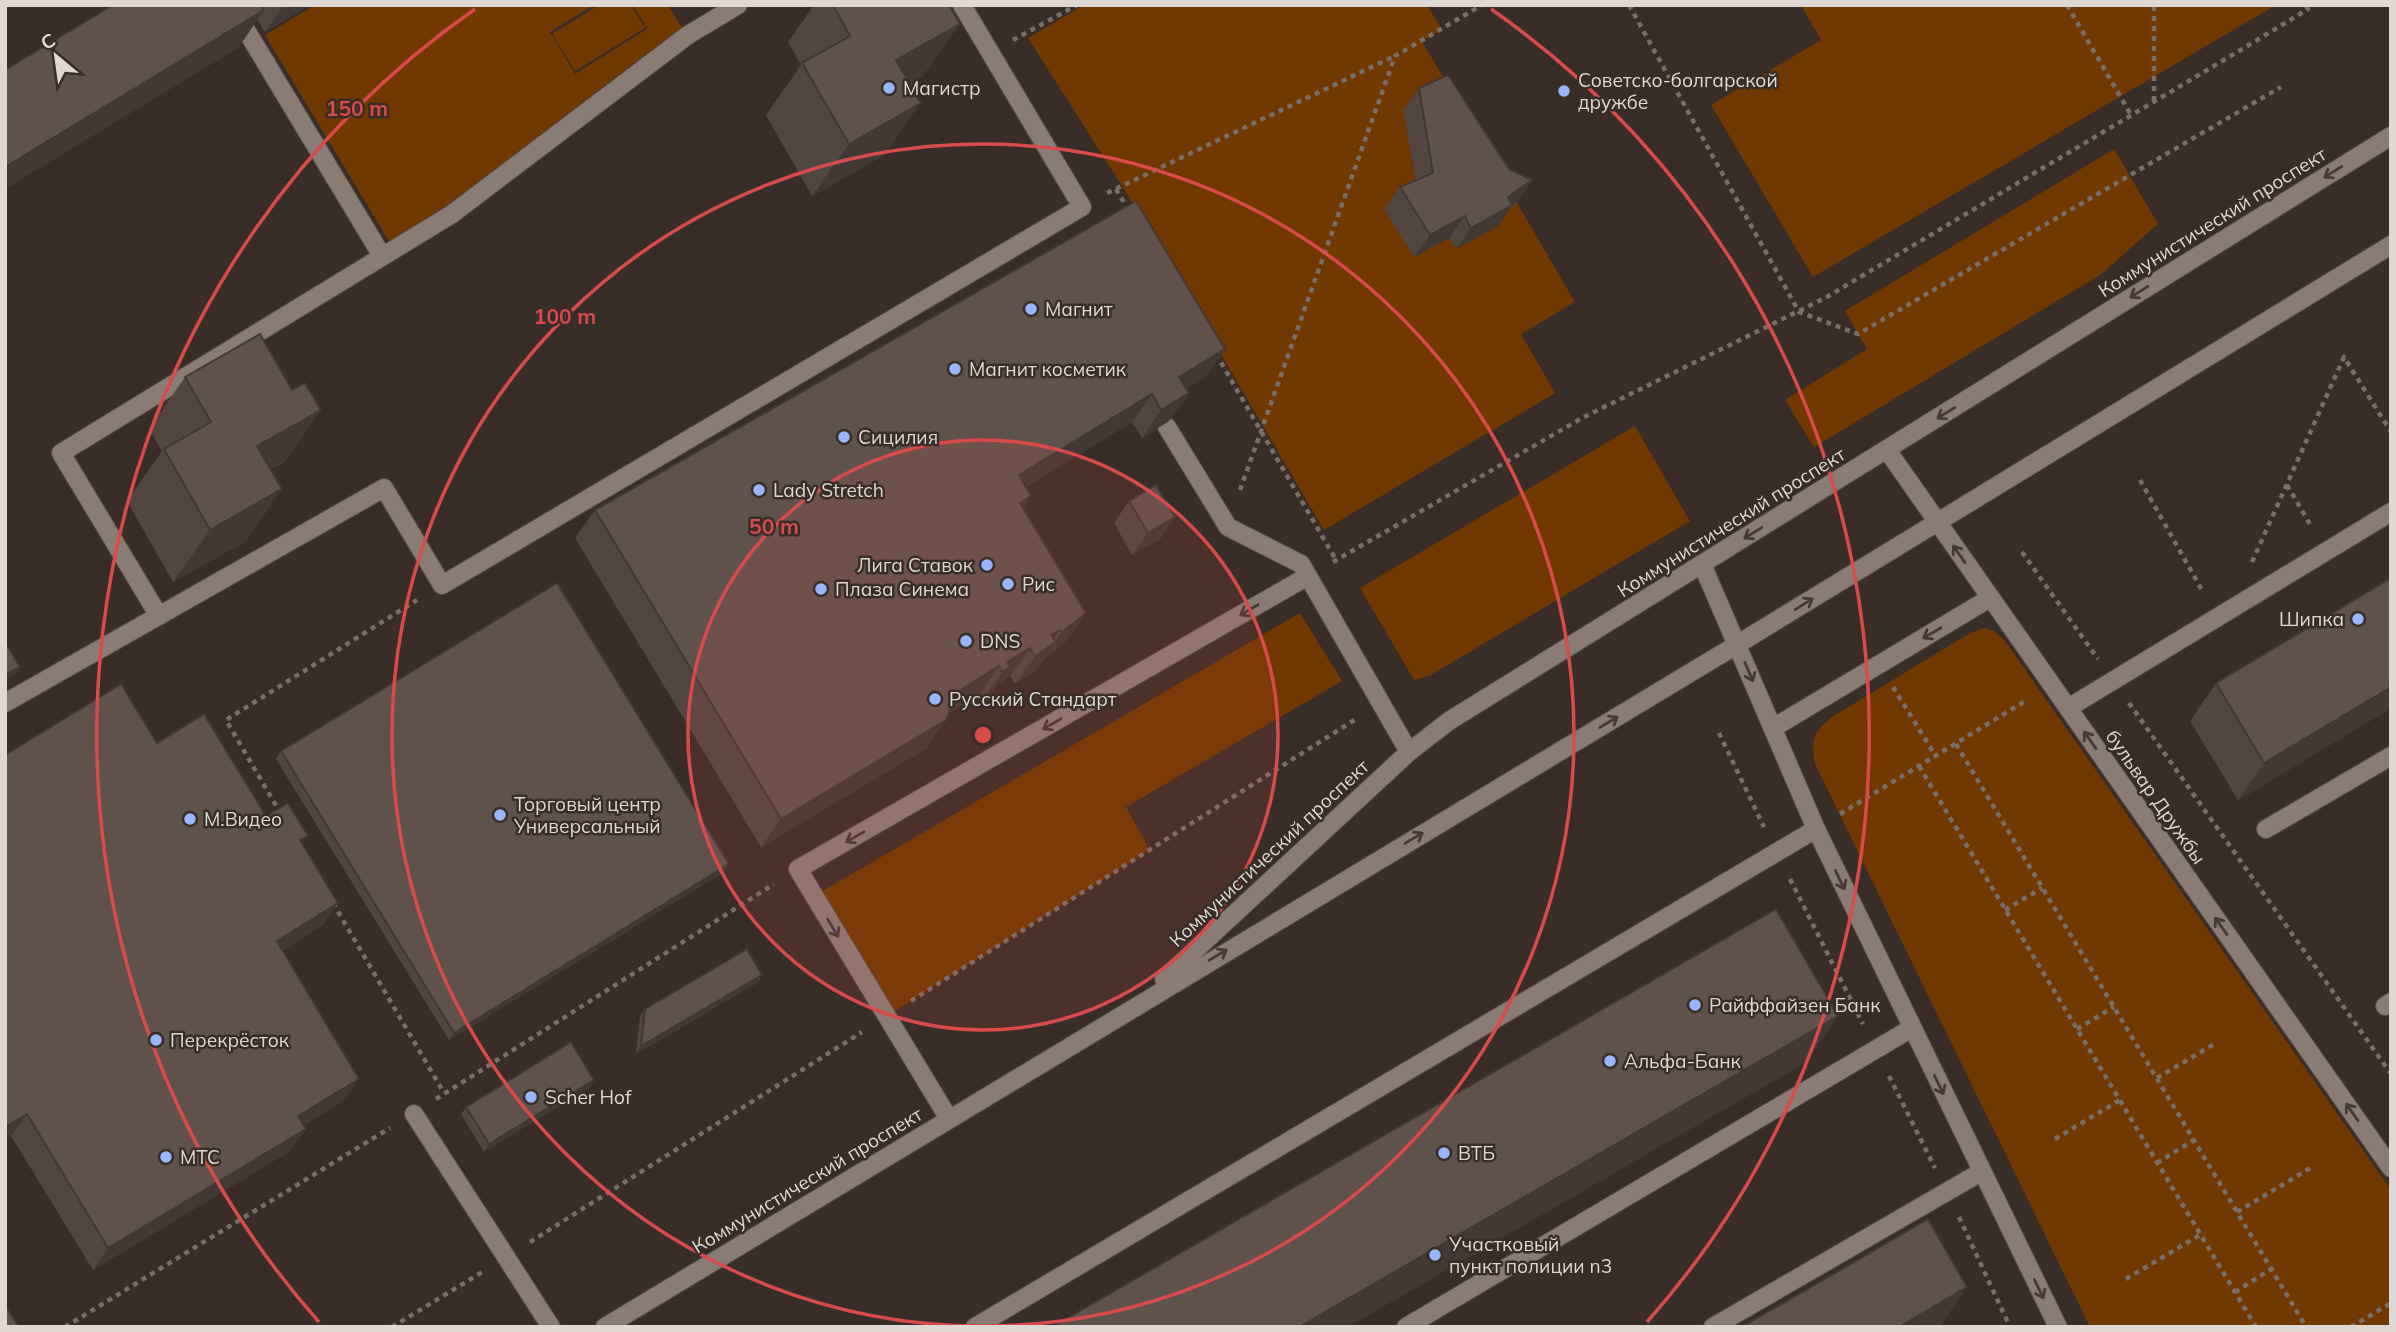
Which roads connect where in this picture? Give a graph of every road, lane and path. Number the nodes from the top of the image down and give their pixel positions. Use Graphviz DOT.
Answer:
graph roads {
  1 [pos="231,5"];
  2 [pos="738,5"];
  3 [pos="962,5"];
  4 [pos="1077,5"];
  5 [pos="1482,5"];
  6 [pos="1629,5"];
  7 [pos="2067,5"];
  8 [pos="2154,5"];
  9 [pos="2305,5"];
  10 [pos="990,52"];
  11 [pos="1395,56"];
  12 [pos="2281,87"];
  13 [pos="2154,102"];
  14 [pos="2131,116"];
  15 [pos="2391,136"];
  16 [pos="1116,188"];
  17 [pos="1082,207"];
  18 [pos="1130,211"];
  19 [pos="2391,245"];
  20 [pos="382,256"];
  21 [pos="1799,312"];
  22 [pos="1213,348"];
  23 [pos="1167,427"];
  24 [pos="1261,428"];
  25 [pos="2391,432"];
  26 [pos="1887,450"];
  27 [pos="2140,480"];
  28 [pos="2287,484"];
  29 [pos="2391,512"];
  30 [pos="1937,522"];
  31 [pos="1228,527"];
  32 [pos="2326,551"];
  33 [pos="2022,552"];
  34 [pos="1336,560"];
  35 [pos="1702,564"];
  36 [pos="1308,576"];
  37 [pos="442,585"];
  38 [pos="1990,598"];
  39 [pos="2224,612"];
  40 [pos="159,616"];
  41 [pos="1738,644"];
  42 [pos="1879,664"];
  43 [pos="2113,681"];
  44 [pos="2052,685"];
  45 [pos="5,703"];
  46 [pos="2068,708"];
  47 [pos="1773,728"];
  48 [pos="1956,744"];
  49 [pos="1409,752"];
  50 [pos="1936,755"];
  51 [pos="2391,757"];
  52 [pos="1919,766"];
  53 [pos="282,816"];
  54 [pos="1816,829"];
  55 [pos="2266,829"];
  56 [pos="798,869"];
  57 [pos="2042,888"];
  58 [pos="331,900"];
  59 [pos="2006,910"];
  60 [pos="1139,1003"];
  61 [pos="2114,1007"];
  62 [pos="1912,1028"];
  63 [pos="2077,1029"];
  64 [pos="2216,1043"];
  65 [pos="2391,1074"];
  66 [pos="2157,1078"];
  67 [pos="444,1093"];
  68 [pos="2120,1100"];
  69 [pos="414,1114"];
  70 [pos="949,1119"];
  71 [pos="2055,1139"];
  72 [pos="2194,1140"];
  73 [pos="2157,1163"];
  74 [pos="2312,1167"];
  75 [pos="2391,1168"];
  76 [pos="1981,1172"];
  77 [pos="2237,1212"];
  78 [pos="2200,1234"];
  79 [pos="2271,1269"];
  80 [pos="2126,1279"];
  81 [pos="2235,1292"];
  82 [pos="2391,1303"];
  83 [pos="65,1327"];
  84 [pos="551,1327"];
  85 [pos="605,1327"];
  86 [pos="975,1327"];
  87 [pos="1406,1327"];
  88 [pos="1713,1327"];
  89 [pos="2057,1327"];
  90 [pos="2256,1327"];
  91 [pos="2306,1327"];
  92 [pos="2351,1327"];
  1 -- 20 [label="main road"];
  2 -- 20 [label="main road"];
  3 -- 10 [label="main road"];
  4 -- 10 [label="path"];
  5 -- 11 [label="path"];
  6 -- 21 [label="path"];
  7 -- 14 [label="path"];
  8 -- 13 [label="path"];
  9 -- 13 [label="path"];
  10 -- 17 [label="main road"];
  11 -- 16 [label="path"];
  11 -- 24 [label="path"];
  12 -- 21 [label="path"];
  13 -- 14 [label="path"];
  14 -- 21 [label="path"];
  15 -- 26 [label="main road, Коммунистический проспект, one-way"];
  16 -- 17 [label="path"];
  16 -- 18 [label="path"];
  17 -- 37 [label="main road"];
  19 -- 30 [label="main road, Коммунистический проспект"];
  20 -- 40 [label="main road"];
  21 -- 34 [label="path"];
  22 -- 24 [label="path"];
  23 -- 31 [label="main road"];
  24 -- 31 [label="path"];
  24 -- 34 [label="path"];
  25 -- 28 [label="path"];
  26 -- 30 [label="main road, бульвар Дружбы"];
  26 -- 35 [label="main road, Коммунистический проспект, one-way"];
  27 -- 39 [label="path"];
  28 -- 32 [label="path"];
  28 -- 39 [label="path"];
  29 -- 32 [label="main road"];
  38 -- 30 [label="main road, бульвар Дружбы, one-way"];
  41 -- 30 [label="main road, Коммунистический проспект, one-way"];
  31 -- 36 [label="main road"];
  32 -- 39 [label="main road"];
  33 -- 43 [label="path"];
  34 -- 36 [label="path"];
  35 -- 41 [label="main road"];
  35 -- 49 [label="main road, Коммунистический проспект"];
  36 -- 49 [label="main road"];
  36 -- 56 [label="main road, one-way"];
  37 -- 40 [label="main road"];
  37 -- 53 [label="path"];
  38 -- 42 [label="main road, one-way"];
  38 -- 44 [label="main road, бульвар Дружбы"];
  39 -- 43 [label="main road"];
  40 -- 45 [label="main road"];
  41 -- 47 [label="main road, one-way"];
  60 -- 41 [label="main road, Коммунистический проспект, one-way"];
  42 -- 47 [label="main road"];
  42 -- 50 [label="path"];
  43 -- 46 [label="main road"];
  43 -- 65 [label="path"];
  44 -- 46 [label="main road, бульвар Дружбы"];
  44 -- 48 [label="path"];
  75 -- 46 [label="main road, бульвар Дружбы, one-way"];
  47 -- 54 [label="main road"];
  48 -- 50 [label="path"];
  48 -- 57 [label="path"];
  49 -- 60 [label="main road, Коммунистический проспект"];
  50 -- 52 [label="path"];
  51 -- 55 [label="main road"];
  52 -- 54 [label="path"];
  52 -- 59 [label="path"];
  54 -- 62 [label="main road, one-way"];
  54 -- 86 [label="main road"];
  56 -- 67 [label="path"];
  56 -- 70 [label="main road, one-way"];
  57 -- 59 [label="path"];
  57 -- 61 [label="path"];
  58 -- 67 [label="path"];
  59 -- 63 [label="path"];
  60 -- 70 [label="main road, Коммунистический проспект"];
  61 -- 63 [label="path"];
  61 -- 66 [label="path"];
  62 -- 76 [label="main road, one-way"];
  62 -- 87 [label="main road"];
  63 -- 68 [label="path"];
  64 -- 66 [label="path"];
  66 -- 72 [label="path"];
  67 -- 69 [label="path"];
  68 -- 71 [label="path"];
  68 -- 73 [label="path"];
  69 -- 83 [label="path"];
  69 -- 84 [label="main road"];
  70 -- 85 [label="main road, Коммунистический проспект"];
  72 -- 73 [label="path"];
  72 -- 77 [label="path"];
  73 -- 78 [label="path"];
  74 -- 77 [label="path"];
  76 -- 88 [label="main road"];
  76 -- 89 [label="main road, one-way"];
  77 -- 79 [label="path"];
  78 -- 80 [label="path"];
  78 -- 81 [label="path"];
  79 -- 81 [label="path"];
  79 -- 91 [label="path"];
  81 -- 90 [label="path"];
  82 -- 92 [label="path"];
}
